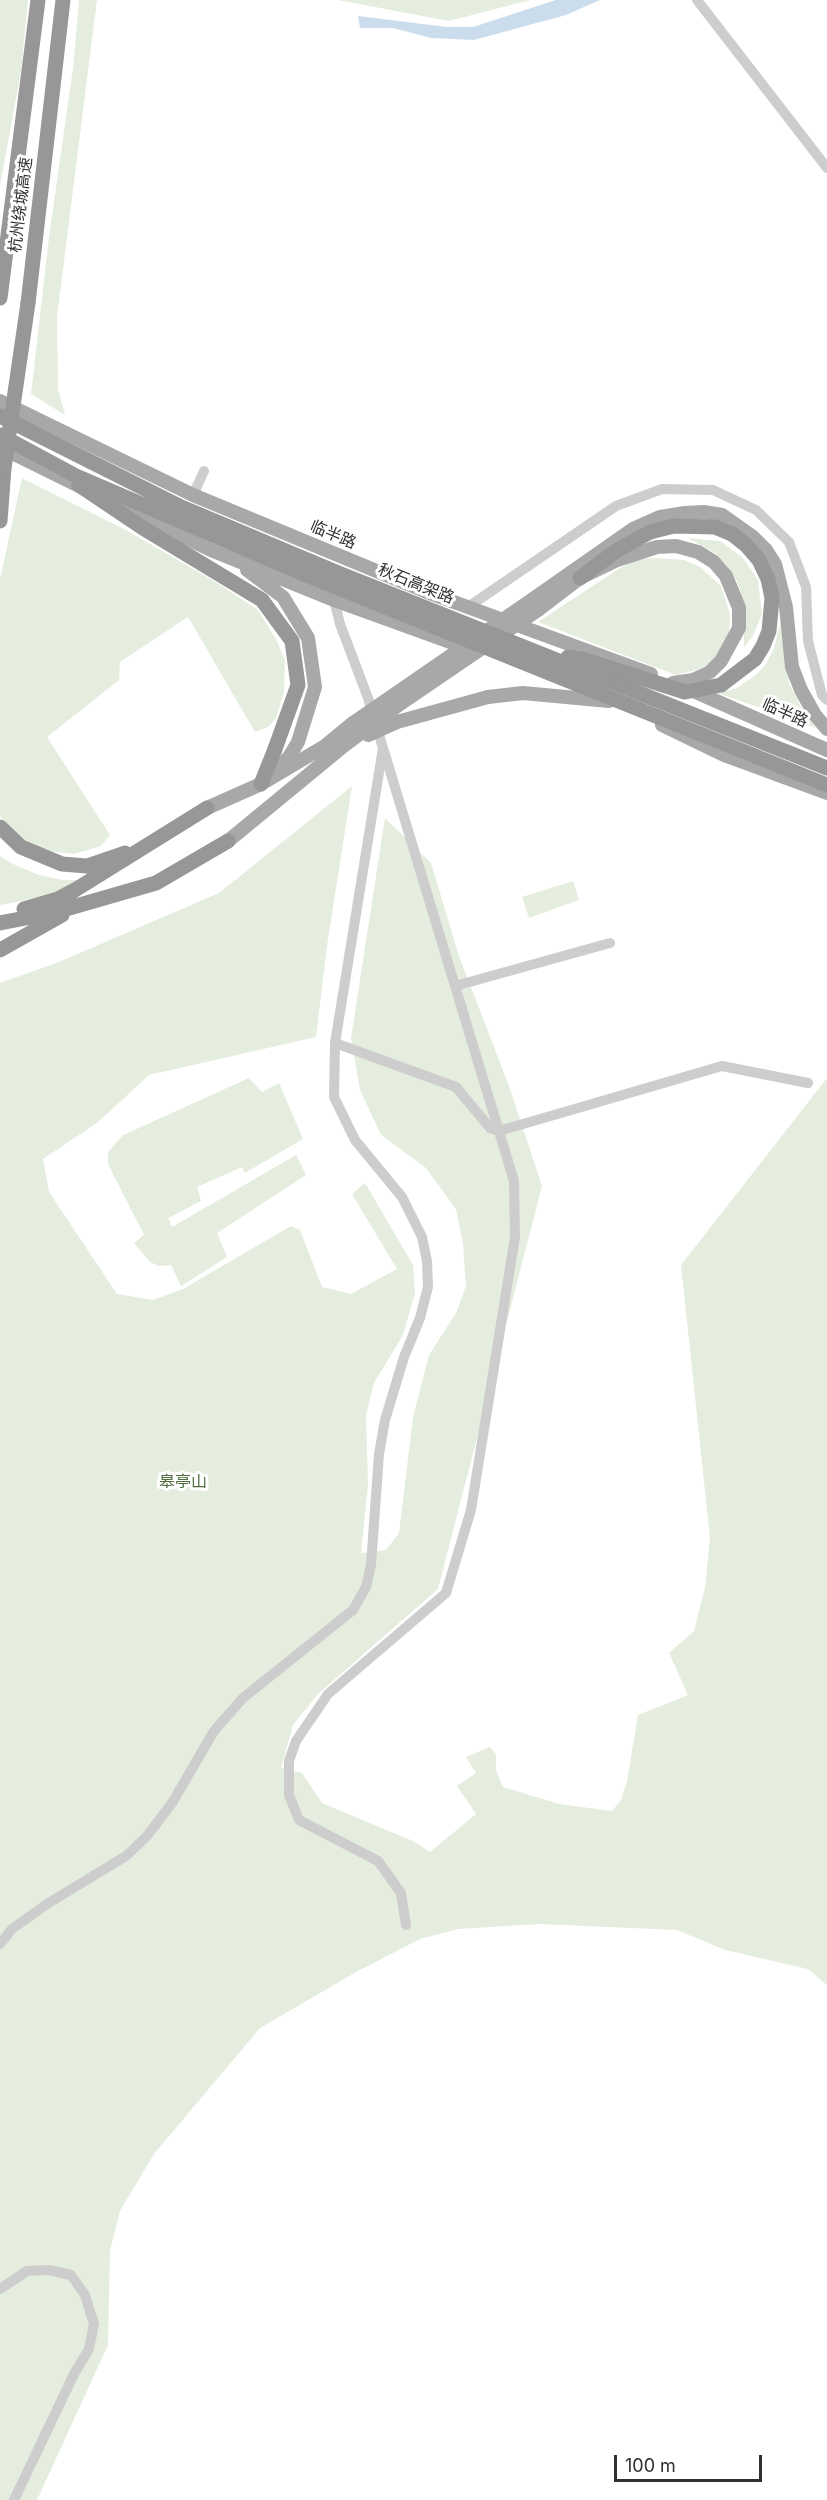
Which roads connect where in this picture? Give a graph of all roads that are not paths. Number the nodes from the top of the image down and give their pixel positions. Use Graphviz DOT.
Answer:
graph roads {
  1 [pos="38,0"];
  2 [pos="63,0"];
  3 [pos="697,0"];
  4 [pos="827,168"];
  5 [pos="9,231"];
  6 [pos="0,263"];
  7 [pos="0,298"];
  8 [pos="0,400"];
  9 [pos="0,416"];
  10 [pos="0,435"];
  11 [pos="0,447"];
  12 [pos="32,452"];
  13 [pos="4,468"];
  14 [pos="204,471"];
  15 [pos="0,486"];
  16 [pos="193,495"];
  17 [pos="0,521"];
  18 [pos="211,550"];
  19 [pos="343,557"];
  20 [pos="580,578"];
  21 [pos="334,600"];
  22 [pos="536,604"];
  23 [pos="468,607"];
  24 [pos="540,653"];
  25 [pos="673,682"];
  26 [pos="827,700"];
  27 [pos="611,701"];
  28 [pos="827,729"];
  29 [pos="341,748"];
  30 [pos="383,748"];
  31 [pos="827,750"];
  32 [pos="827,768"];
  33 [pos="261,784"];
  34 [pos="827,784"];
  35 [pos="827,794"];
  36 [pos="207,808"];
  37 [pos="0,827"];
  38 [pos="153,841"];
  39 [pos="228,841"];
  40 [pos="79,904"];
  41 [pos="0,913"];
  42 [pos="0,923"];
  43 [pos="610,943"];
  44 [pos="0,950"];
  45 [pos="456,986"];
  46 [pos="335,1043"];
  47 [pos="808,1083"];
  48 [pos="499,1131"];
  49 [pos="406,1925"];
  50 [pos="0,1944"];
  51 [pos="0,2289"];
  52 [pos="14,2500"];
  1 -- 5 [label="highway, 杭州绕城高速"];
  2 -- 13 [label="highway, 杭州绕城高速, bridge"];
  3 -- 4 [label="street"];
  5 -- 6 [label="highway"];
  5 -- 7 [label="highway, 杭州绕城高速"];
  8 -- 16 [label="main road, 临半路"];
  9 -- 24 [label="highway, 秋石高架路, bridge"];
  10 -- 12 [label="highway, 秋石高架路, bridge"];
  11 -- 18 [label="main road"];
  12 -- 33 [label="highway, bridge"];
  12 -- 34 [label="highway, 秋石高架路, bridge"];
  13 -- 15 [label="highway, 杭州绕城高速"];
  13 -- 17 [label="highway"];
  14 -- 16 [label="street"];
  16 -- 19 [label="main road, 临半路"];
  18 -- 21 [label="main road"];
  18 -- 33 [label="main road"];
  19 -- 21 [label="street"];
  19 -- 23 [label="main road, 临半路"];
  20 -- 22 [label="main road"];
  20 -- 24 [label="highway, bridge"];
  20 -- 25 [label="main road"];
  21 -- 27 [label="main road"];
  21 -- 30 [label="street"];
  22 -- 28 [label="main road"];
  22 -- 29 [label="main road, bridge"];
  22 -- 33 [label="main road, bridge"];
  23 -- 25 [label="main road, 临半路"];
  23 -- 26 [label="street"];
  24 -- 32 [label="highway, 秋石高架路, bridge"];
  25 -- 31 [label="main road, 临半路"];
  27 -- 29 [label="main road, bridge"];
  27 -- 35 [label="main road"];
  29 -- 39 [label="main road"];
  30 -- 45 [label="street"];
  30 -- 46 [label="street"];
  33 -- 36 [label="main road"];
  36 -- 38 [label="highway"];
  37 -- 38 [label="highway"];
  38 -- 41 [label="highway"];
  39 -- 40 [label="highway"];
  40 -- 42 [label="highway"];
  40 -- 44 [label="highway"];
  43 -- 45 [label="street"];
  45 -- 48 [label="street"];
  46 -- 48 [label="street"];
  46 -- 50 [label="street"];
  47 -- 48 [label="street"];
  48 -- 49 [label="street"];
  51 -- 52 [label="street"];
}
